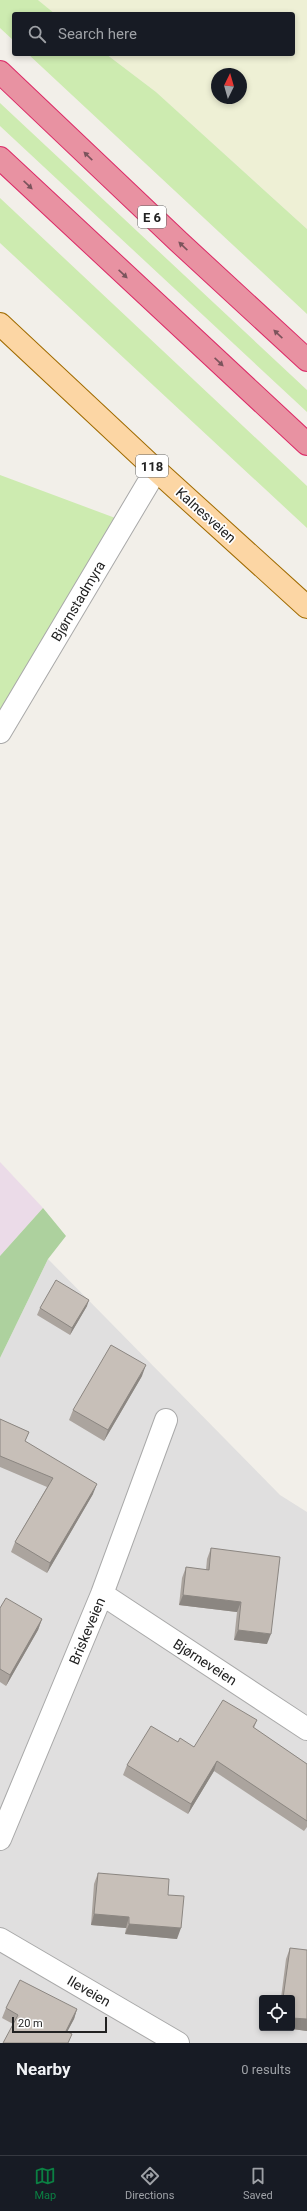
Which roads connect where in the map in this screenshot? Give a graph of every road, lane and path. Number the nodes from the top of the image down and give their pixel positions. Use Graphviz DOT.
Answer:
graph roads {
  1 [pos="0,72"];
  2 [pos="0,158"];
  3 [pos="0,324"];
  4 [pos="307,360"];
  5 [pos="307,444"];
  6 [pos="156,470"];
  7 [pos="307,606"];
  8 [pos="0,732"];
  9 [pos="166,1420"];
  10 [pos="102,1594"];
  11 [pos="307,1729"];
  12 [pos="0,1839"];
  13 [pos="0,1938"];
  14 [pos="178,2043"];
  4 -- 1 [label="highway, E 6, one-way"];
  2 -- 5 [label="highway, one-way"];
  3 -- 6 [label="main road, Kalnesveien / 118"];
  6 -- 7 [label="main road, Kalnesveien / 118"];
  6 -- 8 [label="street, Bjørnstadmyra"];
  9 -- 10 [label="street, Briskeveien"];
  10 -- 11 [label="street, Bjørneveien"];
  10 -- 12 [label="street, Briskeveien"];
  13 -- 14 [label="street, Ileveien"];
}
